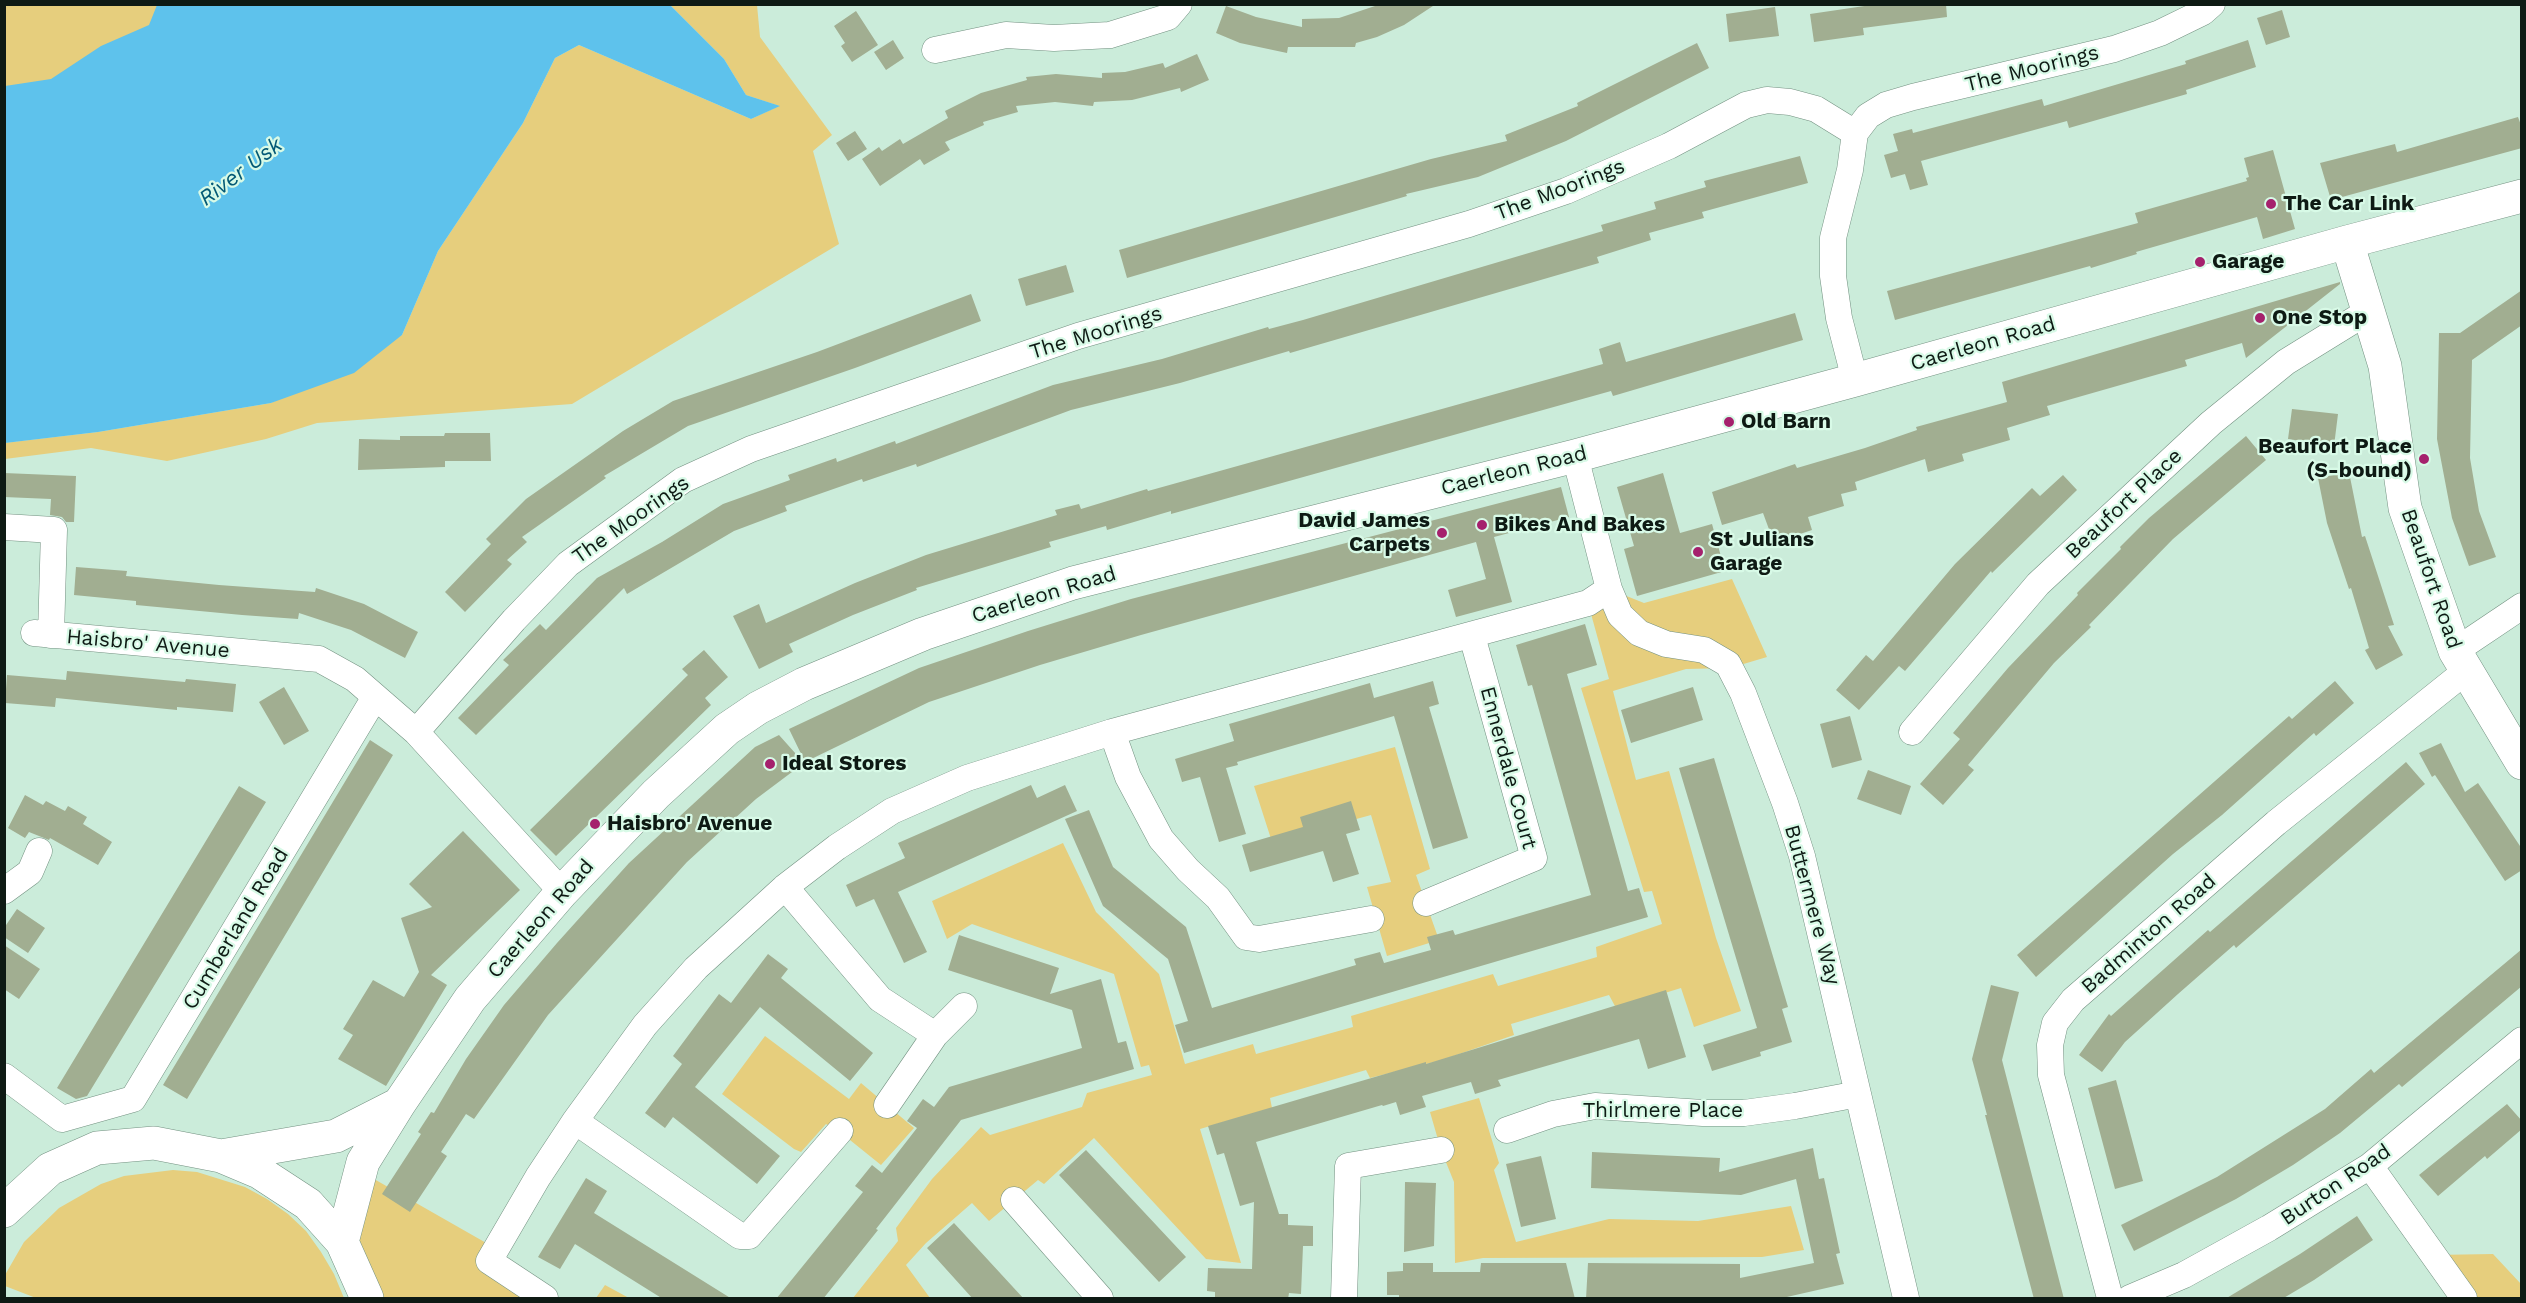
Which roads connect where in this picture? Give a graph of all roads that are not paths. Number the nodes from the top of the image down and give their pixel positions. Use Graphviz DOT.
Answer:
graph roads {
  1 [pos="1179,4"];
  2 [pos="2212,4"];
  3 [pos="935,50"];
  4 [pos="1856,133"];
  5 [pos="2522,196"];
  6 [pos="2347,242"];
  7 [pos="2367,312"];
  8 [pos="1855,380"];
  9 [pos="1575,456"];
  10 [pos="4,526"];
  11 [pos="1609,589"];
  12 [pos="2522,606"];
  13 [pos="1472,636"];
  14 [pos="2461,661"];
  15 [pos="375,697"];
  16 [pos="416,732"];
  17 [pos="1112,732"];
  18 [pos="1912,732"];
  19 [pos="2522,763"];
  20 [pos="39,851"];
  21 [pos="785,887"];
  22 [pos="4,891"];
  23 [pos="562,892"];
  24 [pos="1426,903"];
  25 [pos="1371,919"];
  26 [pos="964,1006"];
  27 [pos="935,1035"];
  28 [pos="2522,1040"];
  29 [pos="4,1076"];
  30 [pos="1858,1094"];
  31 [pos="399,1104"];
  32 [pos="887,1106"];
  33 [pos="575,1122"];
  34 [pos="1507,1130"];
  35 [pos="840,1131"];
  36 [pos="1441,1150"];
  37 [pos="221,1155"];
  38 [pos="2370,1166"];
  39 [pos="1014,1200"];
  40 [pos="5,1210"];
  41 [pos="342,1242"];
  42 [pos="367,1299"];
  43 [pos="545,1299"];
  44 [pos="1100,1299"];
  45 [pos="1344,1299"];
  46 [pos="1906,1299"];
  47 [pos="2110,1299"];
  48 [pos="2130,1299"];
  49 [pos="2464,1299"];
  1 -- 3 [label="street"];
  2 -- 4 [label="street, The Moorings"];
  4 -- 8 [label="street"];
  4 -- 16 [label="street, The Moorings"];
  5 -- 6 [label="main road, Caerleon Road"];
  6 -- 7 [label="main road, Beaufort Road"];
  6 -- 8 [label="main road, Caerleon Road"];
  7 -- 14 [label="main road, Beaufort Road"];
  7 -- 18 [label="street, Beaufort Place"];
  8 -- 9 [label="main road, Caerleon Road"];
  9 -- 11 [label="street"];
  9 -- 23 [label="main road, Caerleon Road"];
  10 -- 15 [label="street, Haisbro' Avenue"];
  11 -- 13 [label="street"];
  11 -- 30 [label="street, Buttermere Way"];
  12 -- 14 [label="street, Badminton Road"];
  13 -- 17 [label="street"];
  13 -- 24 [label="street, Ennerdale Court"];
  14 -- 19 [label="main road, Beaufort Road"];
  14 -- 47 [label="street, Badminton Road"];
  15 -- 16 [label="street, Haisbro' Avenue"];
  15 -- 29 [label="street, Cumberland Road"];
  16 -- 23 [label="street, Haisbro' Avenue"];
  17 -- 21 [label="street"];
  17 -- 25 [label="street"];
  20 -- 22 [label="street"];
  21 -- 27 [label="street"];
  21 -- 33 [label="street"];
  23 -- 31 [label="main road, Caerleon Road"];
  26 -- 27 [label="street"];
  27 -- 32 [label="street"];
  28 -- 38 [label="street, Burton Road"];
  30 -- 34 [label="street, Thirlmere Place"];
  30 -- 46 [label="street, Buttermere Way"];
  31 -- 37 [label="main road, Caerleon Road"];
  31 -- 41 [label="main road, Caerleon Road"];
  33 -- 35 [label="street"];
  33 -- 43 [label="street"];
  36 -- 45 [label="street"];
  37 -- 40 [label="main road"];
  37 -- 41 [label="main road"];
  38 -- 48 [label="street, Burton Road"];
  38 -- 49 [label="street"];
  39 -- 44 [label="street"];
  41 -- 42 [label="main road"];
}
